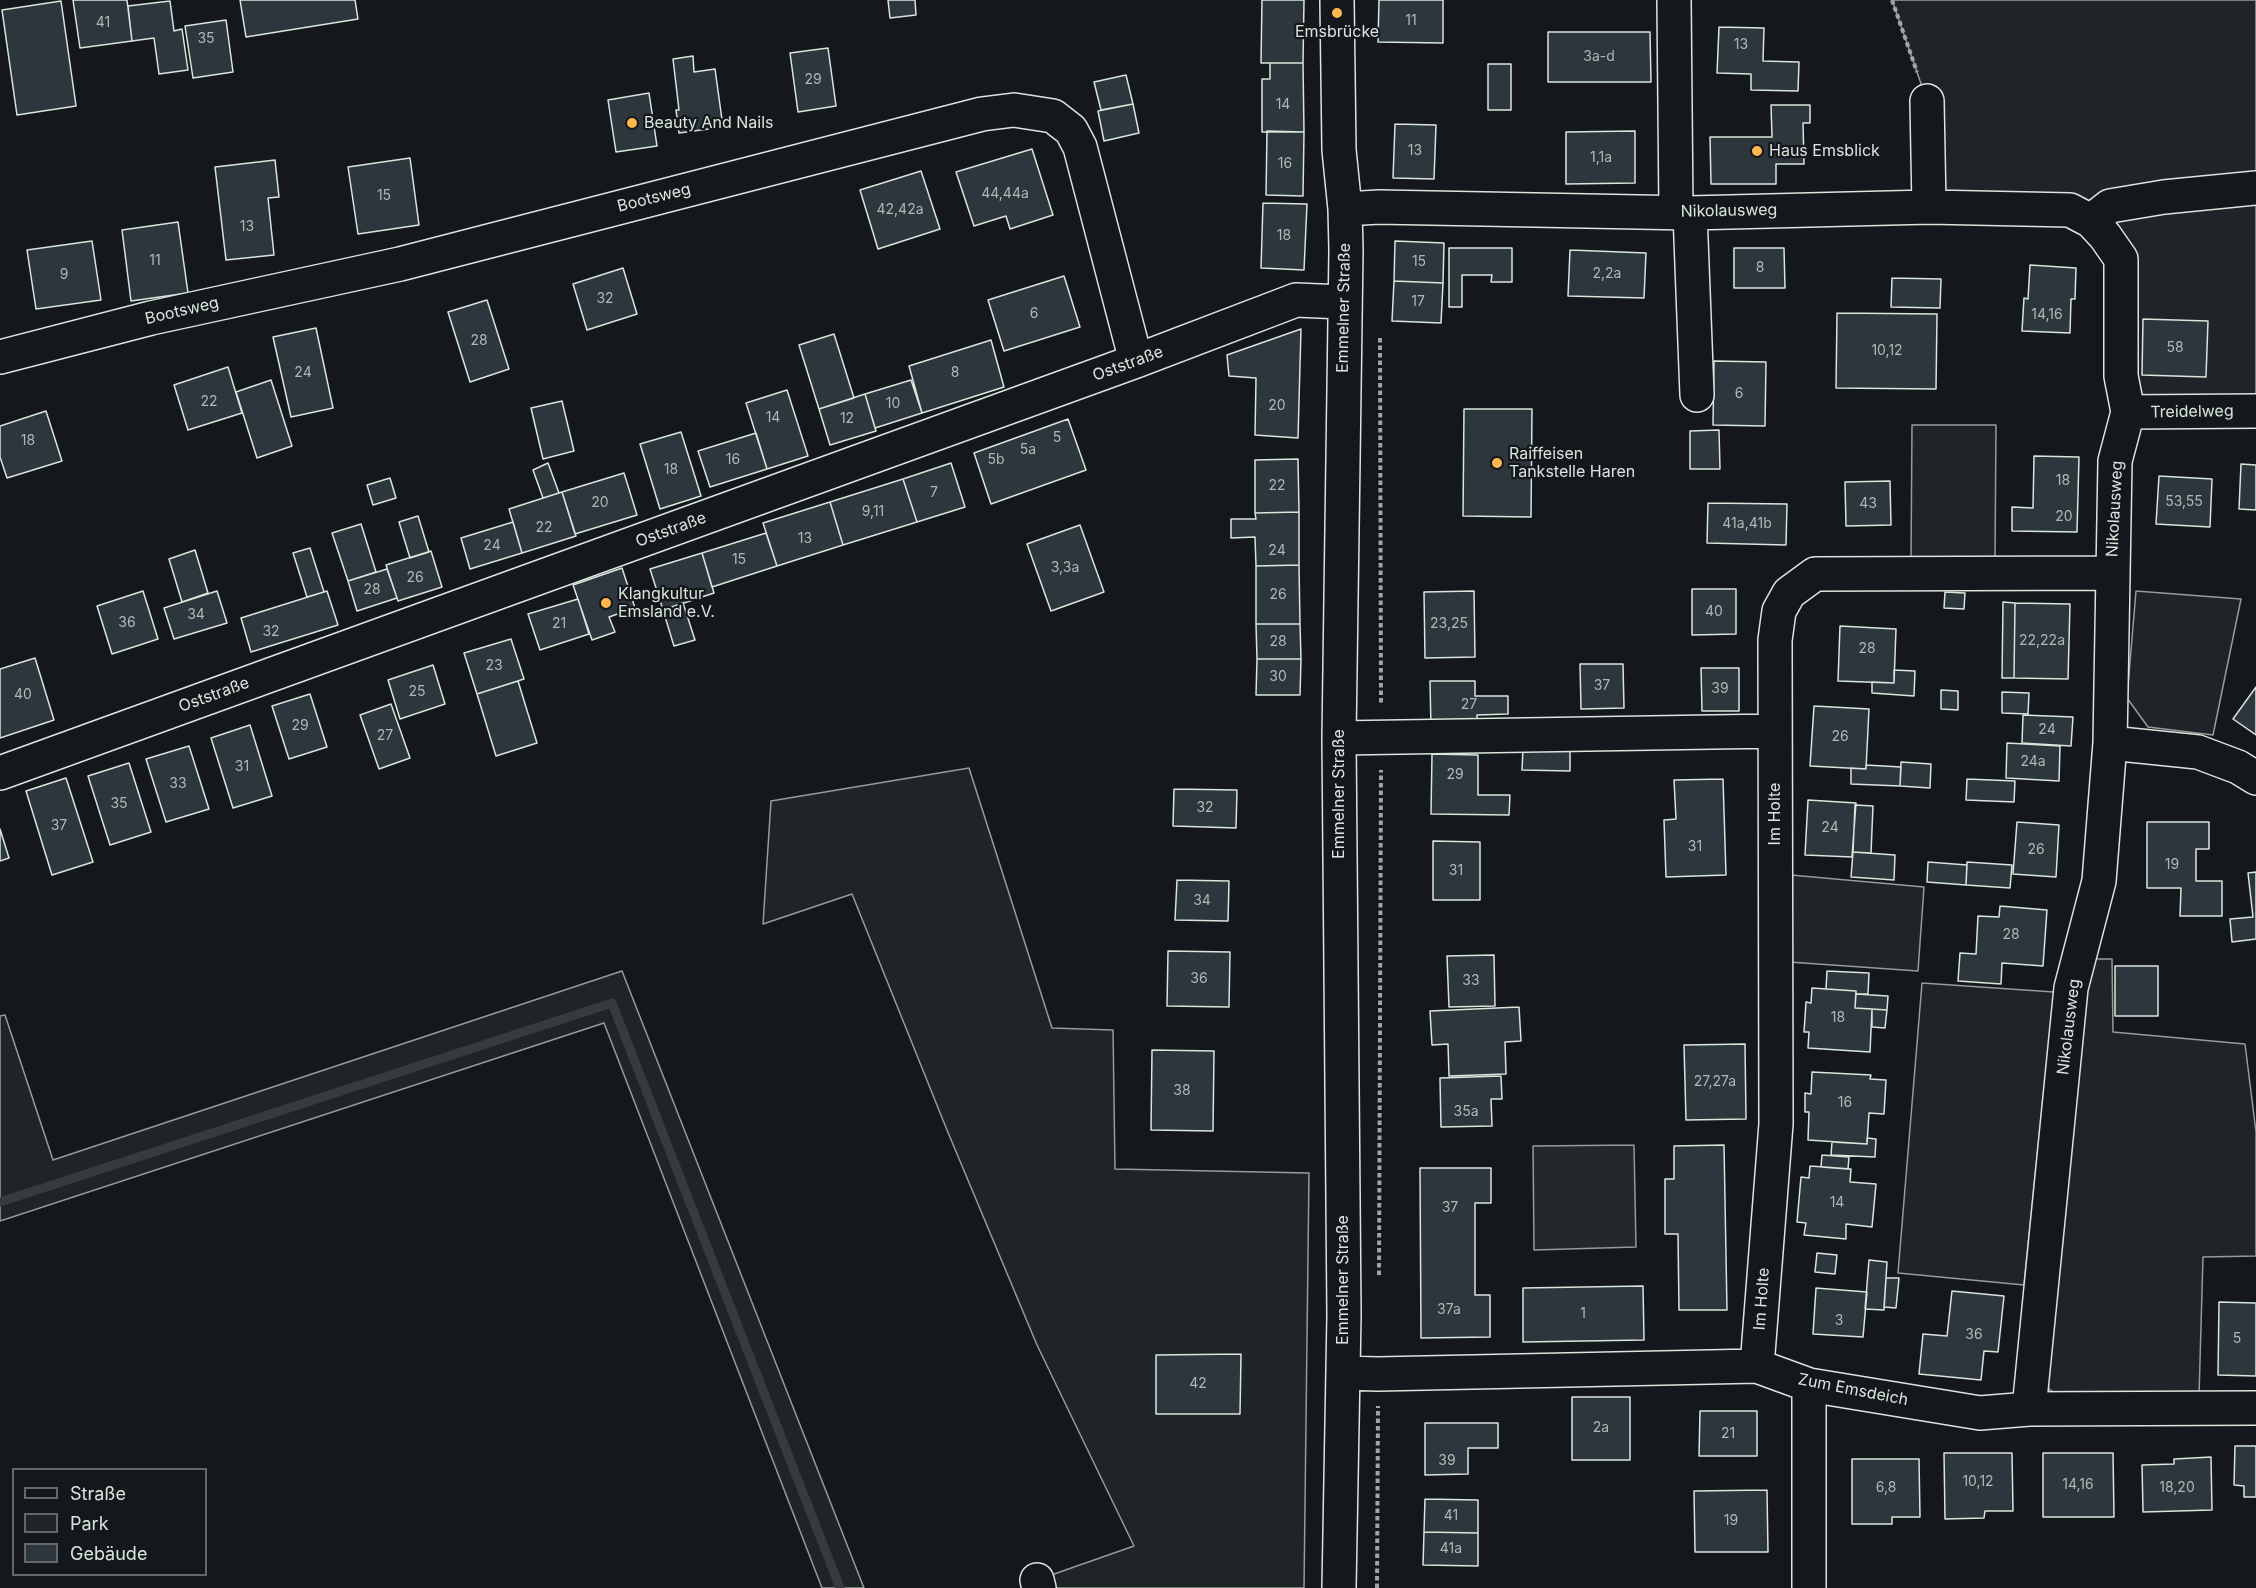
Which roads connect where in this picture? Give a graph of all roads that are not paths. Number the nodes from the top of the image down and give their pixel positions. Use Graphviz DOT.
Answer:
graph roads {
  1 [pos="1337,0"];
  2 [pos="1674,0"];
  3 [pos="1927,101"];
  4 [pos="2256,188"];
  5 [pos="1929,207"];
  6 [pos="1345,208"];
  7 [pos="1683,212"];
  8 [pos="2091,221"];
  9 [pos="1343,302"];
  10 [pos="0,357"];
  11 [pos="1136,361"];
  12 [pos="1697,395"];
  13 [pos="2256,411"];
  14 [pos="2128,412"];
  15 [pos="2112,573"];
  16 [pos="1775,731"];
  17 [pos="1339,738"];
  18 [pos="2110,742"];
  19 [pos="0,773"];
  20 [pos="2256,778"];
  21 [pos="1757,1366"];
  22 [pos="1343,1373"];
  23 [pos="1809,1385"];
  24 [pos="2256,1408"];
  25 [pos="2029,1409"];
  26 [pos="1339,1588"];
  27 [pos="1809,1588"];
  1 -- 6 [label="street, Emmelner Straße"];
  2 -- 7 [label="street"];
  3 -- 5 [label="street"];
  4 -- 8 [label="street"];
  5 -- 7 [label="street, Nikolausweg"];
  5 -- 8 [label="street, Nikolausweg"];
  6 -- 7 [label="street, Nikolausweg"];
  6 -- 9 [label="street, Emmelner Straße"];
  7 -- 12 [label="street"];
  8 -- 14 [label="street, Nikolausweg"];
  9 -- 11 [label="street, Oststraße"];
  9 -- 17 [label="street, Emmelner Straße"];
  10 -- 11 [label="street, Bootsweg"];
  11 -- 19 [label="street, Oststraße"];
  13 -- 14 [label="street, Treidelweg"];
  14 -- 15 [label="street, Nikolausweg"];
  15 -- 16 [label="street, Im Holte"];
  15 -- 18 [label="street, Nikolausweg"];
  16 -- 17 [label="street"];
  16 -- 21 [label="street, Im Holte"];
  17 -- 22 [label="street, Emmelner Straße"];
  18 -- 20 [label="street"];
  18 -- 25 [label="street, Nikolausweg"];
  21 -- 22 [label="street, Zum Emsdeich"];
  21 -- 23 [label="street, Zum Emsdeich"];
  22 -- 26 [label="street, Emmelner Straße"];
  23 -- 25 [label="street, Zum Emsdeich"];
  23 -- 27 [label="street"];
  24 -- 25 [label="street, Zum Emsdeich"];
}
